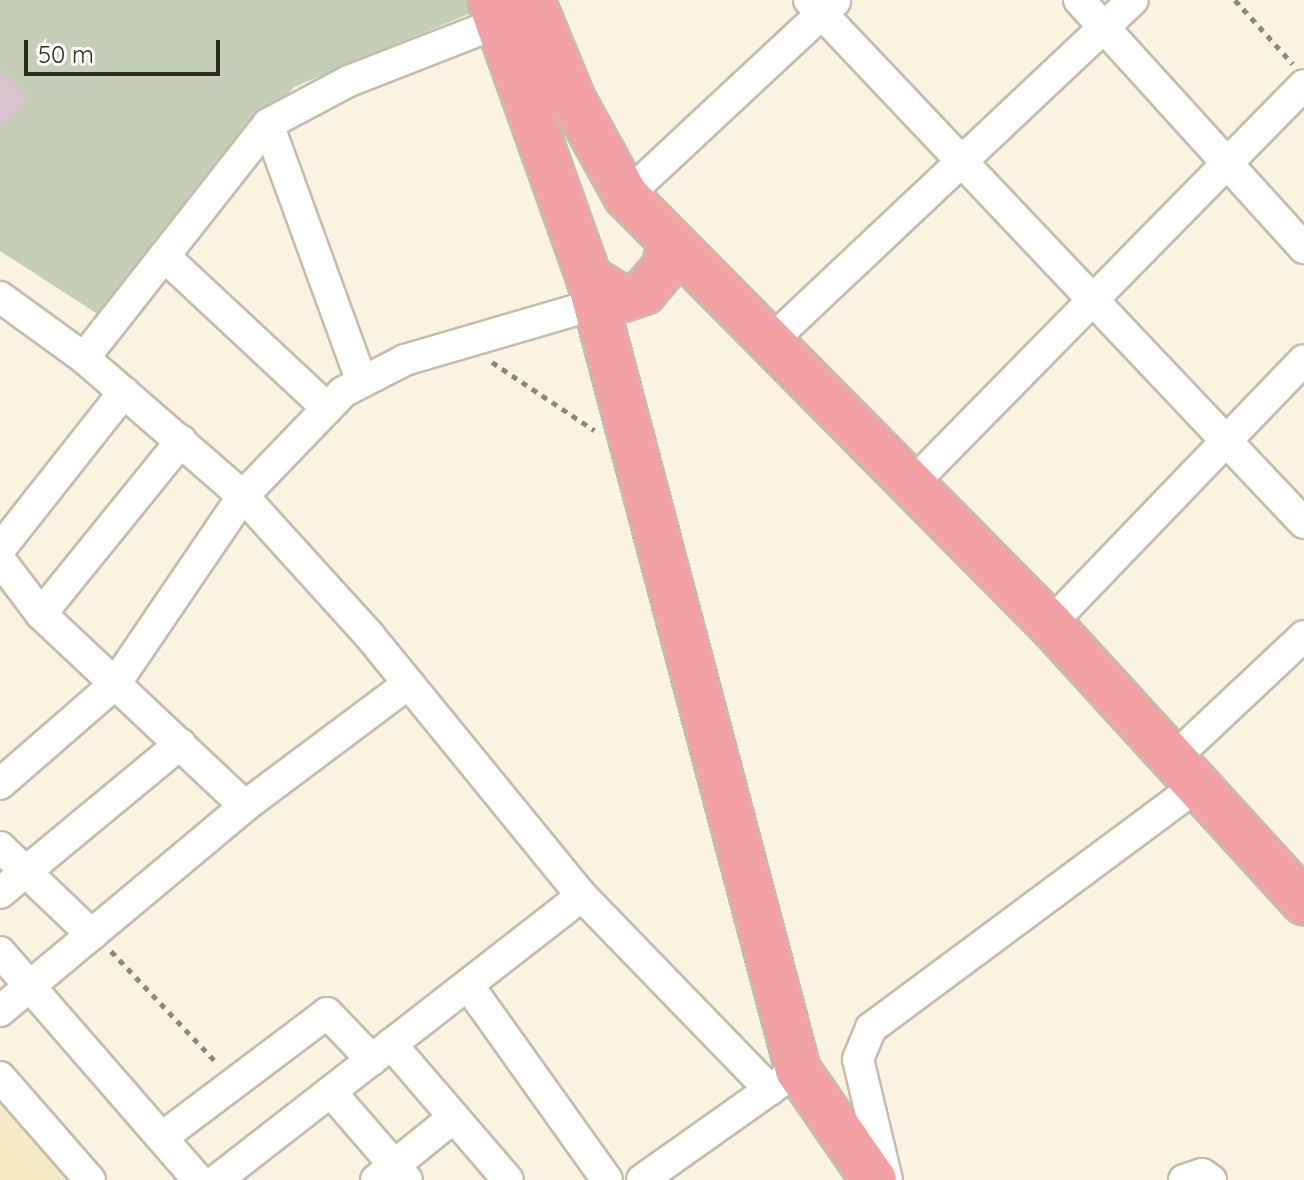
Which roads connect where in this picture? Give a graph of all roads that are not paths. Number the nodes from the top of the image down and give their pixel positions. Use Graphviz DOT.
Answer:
graph roads {
  1 [pos="1079,0"];
  2 [pos="1133,0"];
  3 [pos="822,4"];
  4 [pos="507,8"];
  5 [pos="1102,26"];
  6 [pos="1304,85"];
  7 [pos="268,124"];
  8 [pos="959,159"];
  9 [pos="1223,167"];
  10 [pos="626,196"];
  11 [pos="670,246"];
  12 [pos="1304,248"];
  13 [pos="164,256"];
  14 [pos="593,291"];
  15 [pos="1088,300"];
  16 [pos="5,310"];
  17 [pos="771,341"];
  18 [pos="84,358"];
  19 [pos="1304,360"];
  20 [pos="361,380"];
  21 [pos="124,392"];
  22 [pos="326,407"];
  23 [pos="181,441"];
  24 [pos="1223,443"];
  25 [pos="912,484"];
  26 [pos="243,496"];
  27 [pos="1304,523"];
  28 [pos="0,549"];
  29 [pos="0,560"];
  30 [pos="21,605"];
  31 [pos="1050,624"];
  32 [pos="1304,636"];
  33 [pos="115,684"];
  34 [pos="408,684"];
  35 [pos="180,744"];
  36 [pos="1184,774"];
  37 [pos="0,784"];
  38 [pos="245,806"];
  39 [pos="0,847"];
  40 [pos="27,872"];
  41 [pos="0,893"];
  42 [pos="1302,895"];
  43 [pos="582,896"];
  44 [pos="92,935"];
  45 [pos="0,952"];
  46 [pos="30,984"];
  47 [pos="468,985"];
  48 [pos="0,1011"];
  49 [pos="381,1052"];
  50 [pos="0,1077"];
  51 [pos="784,1080"];
  52 [pos="331,1092"];
  53 [pos="454,1117"];
  54 [pos="164,1136"];
  55 [pos="393,1175"];
  56 [pos="90,1180"];
  57 [pos="198,1180"];
  58 [pos="217,1180"];
  59 [pos="508,1180"];
  60 [pos="607,1180"];
  61 [pos="642,1180"];
  62 [pos="874,1180"];
  63 [pos="887,1180"];
  64 [pos="1184,1180"];
  65 [pos="1211,1180"];
  1 -- 5 [label="street"];
  2 -- 5 [label="street"];
  3 -- 8 [label="street"];
  3 -- 10 [label="street"];
  4 -- 7 [label="street"];
  4 -- 10 [label="highway"];
  4 -- 14 [label="highway"];
  5 -- 8 [label="street"];
  5 -- 9 [label="street"];
  6 -- 9 [label="street"];
  7 -- 13 [label="street"];
  7 -- 20 [label="street"];
  8 -- 15 [label="street"];
  8 -- 17 [label="street"];
  9 -- 12 [label="street"];
  9 -- 15 [label="street"];
  10 -- 11 [label="highway"];
  11 -- 14 [label="highway"];
  11 -- 17 [label="highway"];
  13 -- 18 [label="street"];
  13 -- 22 [label="street"];
  14 -- 20 [label="street"];
  14 -- 51 [label="highway"];
  15 -- 24 [label="street"];
  15 -- 25 [label="street"];
  16 -- 18 [label="street"];
  17 -- 25 [label="highway"];
  18 -- 21 [label="street"];
  19 -- 24 [label="street"];
  20 -- 22 [label="street"];
  21 -- 23 [label="street"];
  21 -- 28 [label="street"];
  22 -- 26 [label="street"];
  23 -- 26 [label="street"];
  23 -- 30 [label="street"];
  24 -- 27 [label="street"];
  24 -- 31 [label="street"];
  25 -- 31 [label="highway"];
  26 -- 33 [label="street"];
  26 -- 34 [label="street"];
  29 -- 30 [label="street"];
  30 -- 33 [label="street"];
  31 -- 36 [label="highway"];
  32 -- 36 [label="street"];
  33 -- 35 [label="street"];
  33 -- 37 [label="street"];
  34 -- 38 [label="street"];
  34 -- 43 [label="street"];
  35 -- 38 [label="street"];
  35 -- 40 [label="street"];
  36 -- 42 [label="highway"];
  36 -- 63 [label="street"];
  38 -- 44 [label="street"];
  39 -- 40 [label="street"];
  40 -- 41 [label="street"];
  40 -- 44 [label="street"];
  43 -- 47 [label="street"];
  43 -- 51 [label="street"];
  44 -- 46 [label="street"];
  45 -- 46 [label="street"];
  46 -- 48 [label="street"];
  46 -- 54 [label="street"];
  47 -- 49 [label="street"];
  47 -- 60 [label="street"];
  49 -- 52 [label="street"];
  49 -- 53 [label="street"];
  49 -- 54 [label="street"];
  50 -- 56 [label="street"];
  51 -- 61 [label="street"];
  51 -- 62 [label="highway"];
  52 -- 55 [label="street"];
  52 -- 58 [label="street"];
  53 -- 55 [label="street"];
  53 -- 59 [label="street"];
  54 -- 57 [label="street"];
  64 -- 65 [label="street"];
}
